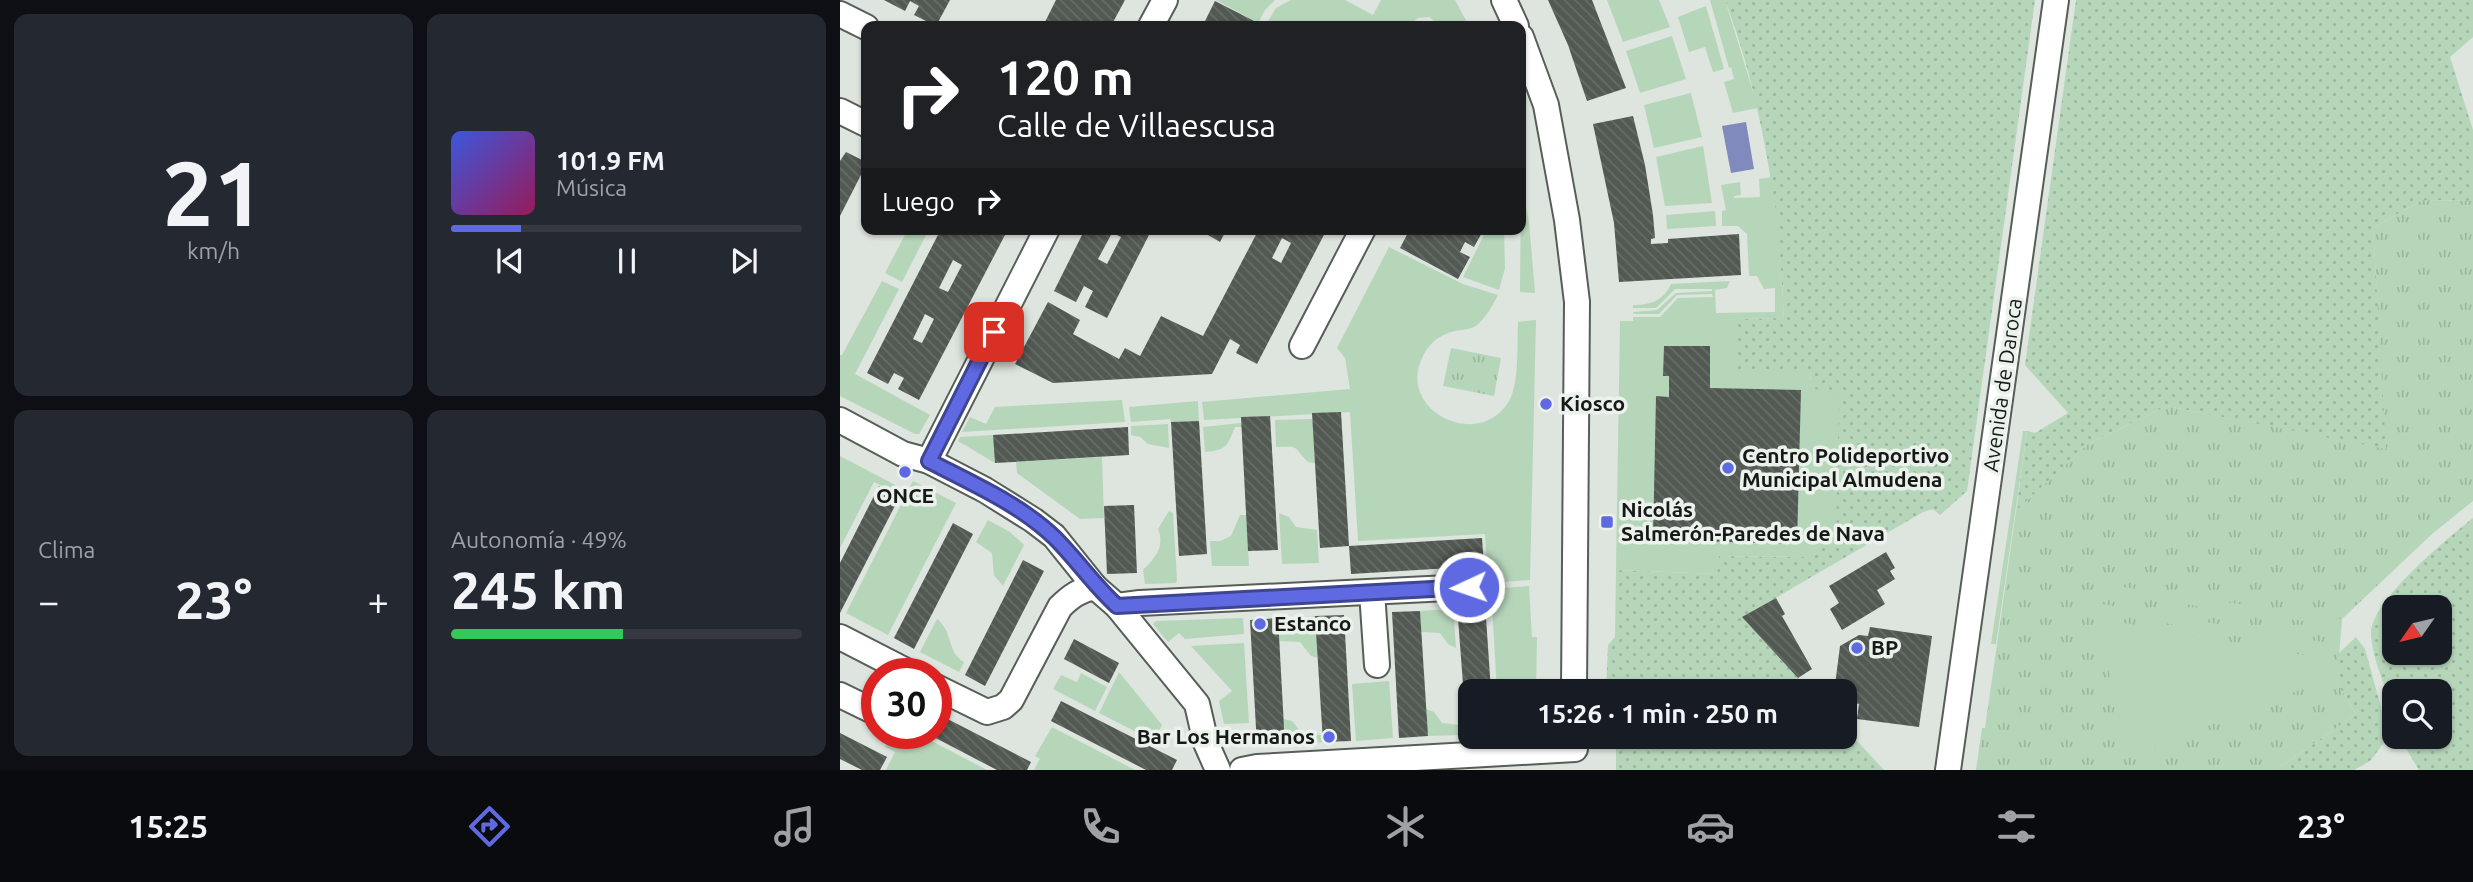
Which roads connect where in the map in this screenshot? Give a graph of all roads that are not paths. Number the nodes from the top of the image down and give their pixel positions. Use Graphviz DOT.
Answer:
graph roads {
  1 [pos="1165,0"];
  2 [pos="1504,0"];
  3 [pos="2056,0"];
  4 [pos="840,14"];
  5 [pos="1154,21"];
  6 [pos="1514,21"];
  7 [pos="861,24"];
  8 [pos="1526,51"];
  9 [pos="840,111"];
  10 [pos="861,122"];
  11 [pos="1044,235"];
  12 [pos="1360,235"];
  13 [pos="1302,346"];
  14 [pos="840,420"];
  15 [pos="929,461"];
  16 [pos="1096,587"];
  17 [pos="1469,587"];
  18 [pos="1372,592"];
  19 [pos="1117,606"];
  20 [pos="840,637"];
  21 [pos="881,658"];
  22 [pos="1377,666"];
  23 [pos="1574,679"];
  24 [pos="840,695"];
  25 [pos="952,695"];
  26 [pos="861,705"];
  27 [pos="1575,752"];
  28 [pos="1218,770"];
  29 [pos="1242,770"];
  30 [pos="1948,770"];
  1 -- 5 [label="street"];
  2 -- 6 [label="street"];
  3 -- 30 [label="street, Avenida de Daroca"];
  4 -- 7 [label="street"];
  8 -- 23 [label="street"];
  9 -- 10 [label="street"];
  11 -- 15 [label="street"];
  12 -- 13 [label="street"];
  14 -- 15 [label="street"];
  15 -- 16 [label="street"];
  16 -- 19 [label="street"];
  16 -- 25 [label="street"];
  17 -- 18 [label="street"];
  18 -- 19 [label="street"];
  18 -- 22 [label="street"];
  19 -- 28 [label="street"];
  20 -- 21 [label="street"];
  24 -- 26 [label="street"];
  27 -- 29 [label="street"];
}
